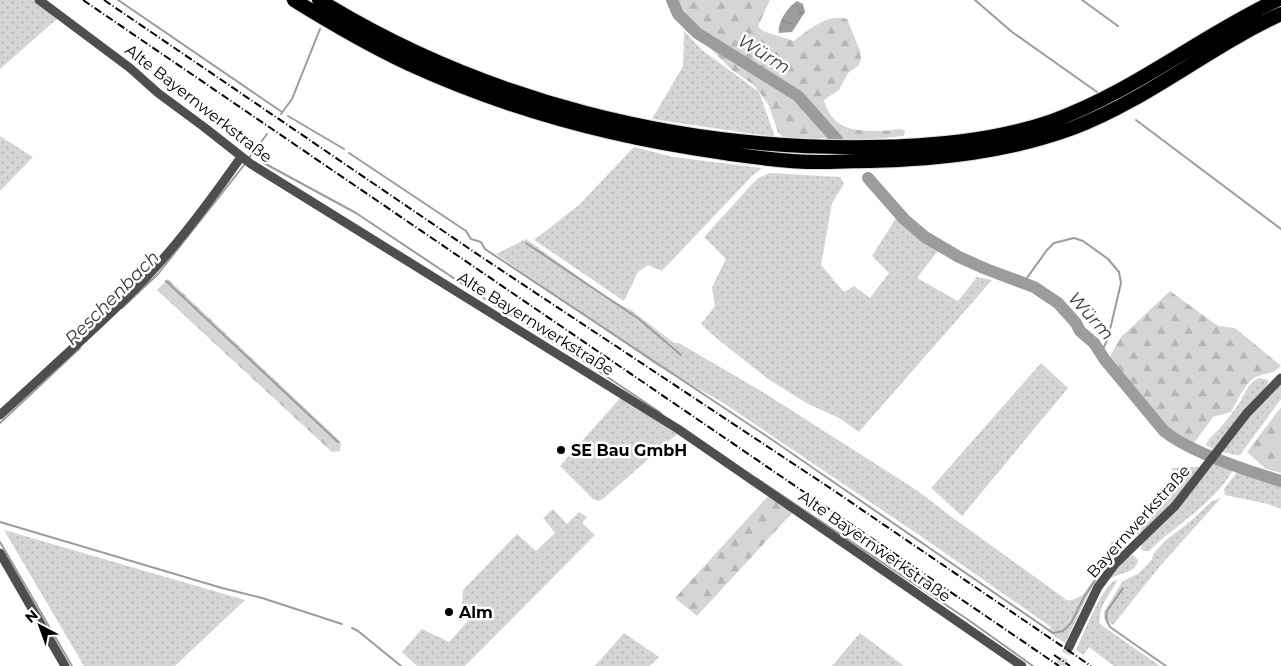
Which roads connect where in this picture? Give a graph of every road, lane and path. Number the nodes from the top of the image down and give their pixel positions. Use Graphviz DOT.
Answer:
graph roads {
  1 [pos="40,0"];
  2 [pos="294,0"];
  3 [pos="319,0"];
  4 [pos="1277,0"];
  5 [pos="1281,14"];
  6 [pos="245,160"];
  7 [pos="1281,378"];
  8 [pos="0,415"];
  9 [pos="0,553"];
  10 [pos="1069,646"];
  11 [pos="65,666"];
  12 [pos="1022,666"];
  1 -- 6 [label="street, Alte Bayernwerkstraße"];
  2 -- 5 [label="highway"];
  3 -- 4 [label="highway"];
  6 -- 8 [label="street"];
  6 -- 12 [label="street, Alte Bayernwerkstraße"];
  7 -- 10 [label="street, Bayernwerkstraße"];
  9 -- 11 [label="street"];
}
